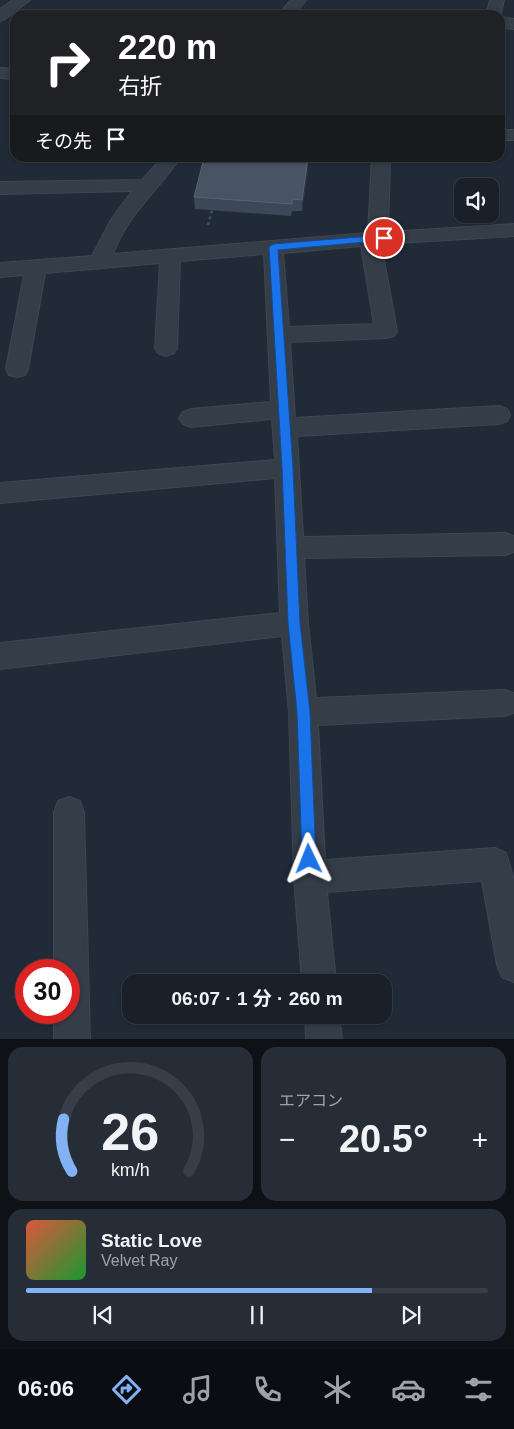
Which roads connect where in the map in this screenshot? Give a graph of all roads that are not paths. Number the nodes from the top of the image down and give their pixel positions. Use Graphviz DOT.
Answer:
graph roads {
  1 [pos="23,0"];
  2 [pos="299,0"];
  3 [pos="290,10"];
  4 [pos="0,16"];
  5 [pos="167,162"];
  6 [pos="381,162"];
  7 [pos="147,185"];
  8 [pos="0,188"];
  9 [pos="514,230"];
  10 [pos="374,239"];
  11 [pos="273,247"];
  12 [pos="170,256"];
  13 [pos="100,262"];
  14 [pos="36,267"];
  15 [pos="0,270"];
  16 [pos="278,335"];
  17 [pos="166,348"];
  18 [pos="17,369"];
  19 [pos="499,415"];
  20 [pos="191,418"];
  21 [pos="284,419"];
  22 [pos="287,468"];
  23 [pos="0,493"];
  24 [pos="505,544"];
  25 [pos="290,548"];
  26 [pos="294,623"];
  27 [pos="0,656"];
  28 [pos="504,703"];
  29 [pos="303,712"];
  30 [pos="68,812"];
  31 [pos="310,878"];
  32 [pos="514,964"];
  33 [pos="318,974"];
  34 [pos="323,1024"];
  35 [pos="72,1039"];
  36 [pos="324,1039"];
  1 -- 4 [label="street"];
  2 -- 3 [label="street"];
  5 -- 7 [label="street"];
  6 -- 10 [label="street"];
  7 -- 8 [label="street"];
  7 -- 13 [label="street"];
  9 -- 10 [label="street"];
  10 -- 11 [label="street"];
  10 -- 16 [label="street"];
  11 -- 12 [label="street"];
  11 -- 16 [label="street"];
  12 -- 13 [label="street"];
  12 -- 17 [label="street"];
  13 -- 14 [label="street"];
  14 -- 15 [label="street"];
  14 -- 18 [label="street"];
  16 -- 21 [label="street"];
  19 -- 21 [label="street"];
  20 -- 21 [label="street"];
  21 -- 22 [label="street"];
  22 -- 23 [label="street"];
  22 -- 25 [label="street"];
  24 -- 25 [label="street"];
  25 -- 26 [label="street"];
  26 -- 27 [label="street"];
  26 -- 29 [label="street"];
  28 -- 29 [label="street"];
  29 -- 31 [label="street"];
  30 -- 35 [label="street"];
  31 -- 32 [label="street"];
  31 -- 33 [label="street"];
  34 -- 36 [label="street"];
}
